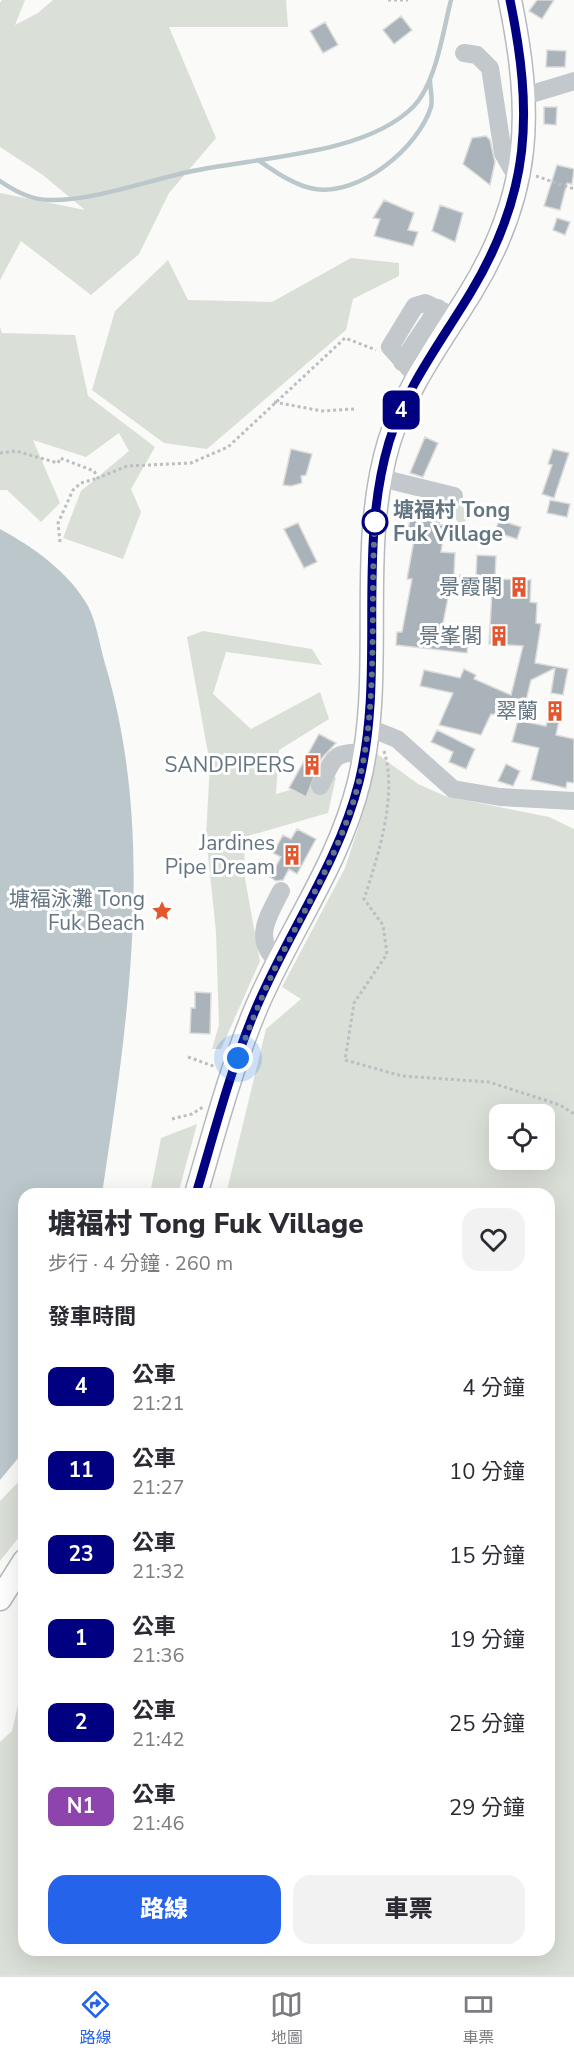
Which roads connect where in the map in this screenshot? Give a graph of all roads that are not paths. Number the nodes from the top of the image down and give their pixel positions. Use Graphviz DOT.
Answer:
graph roads {
  1 [pos="510,0"];
  2 [pos="464,54"];
  3 [pos="574,81"];
  4 [pos="525,96"];
  5 [pos="520,171"];
  6 [pos="447,312"];
  7 [pos="410,369"];
  8 [pos="381,478"];
  9 [pos="454,496"];
  10 [pos="373,729"];
  11 [pos="364,753"];
  12 [pos="320,786"];
  13 [pos="574,801"];
  14 [pos="281,891"];
  15 [pos="278,962"];
  16 [pos="198,1188"];
  17 [pos="18,1570"];
  18 [pos="0,1599"];
  1 -- 4 [label="main road"];
  2 -- 5 [label="street"];
  3 -- 4 [label="street"];
  4 -- 5 [label="main road"];
  5 -- 6 [label="main road"];
  6 -- 7 [label="main road"];
  6 -- 7 [label="street"];
  7 -- 8 [label="main road"];
  8 -- 9 [label="street"];
  8 -- 10 [label="main road"];
  10 -- 11 [label="main road"];
  10 -- 13 [label="street"];
  11 -- 12 [label="street"];
  11 -- 15 [label="main road"];
  14 -- 15 [label="street"];
  15 -- 16 [label="main road"];
  17 -- 18 [label="main road"];
}
